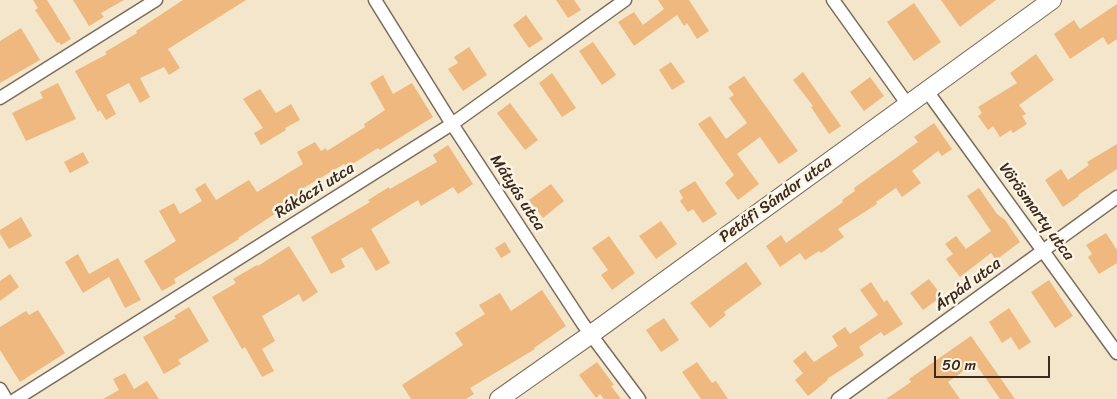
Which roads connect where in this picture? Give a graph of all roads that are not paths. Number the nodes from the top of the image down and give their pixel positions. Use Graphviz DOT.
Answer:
graph roads {
  1 [pos="156,0"];
  2 [pos="375,0"];
  3 [pos="624,0"];
  4 [pos="834,0"];
  5 [pos="1052,0"];
  6 [pos="927,91"];
  7 [pos="0,98"];
  8 [pos="908,104"];
  9 [pos="452,124"];
  10 [pos="1117,197"];
  11 [pos="1044,250"];
  12 [pos="590,335"];
  13 [pos="1117,353"];
  14 [pos="0,389"];
  15 [pos="6,399"];
  16 [pos="16,399"];
  17 [pos="498,399"];
  18 [pos="639,399"];
  19 [pos="838,399"];
  1 -- 7 [label="street"];
  2 -- 9 [label="street, Mátyás utca"];
  3 -- 9 [label="street, Rákóczi utca"];
  4 -- 8 [label="street"];
  5 -- 6 [label="main road, Petőfi Sándor utca"];
  6 -- 8 [label="main road, Petőfi Sándor utca"];
  6 -- 11 [label="street, Vörösmarty utca"];
  8 -- 12 [label="main road, Petőfi Sándor utca"];
  9 -- 12 [label="street, Mátyás utca"];
  9 -- 16 [label="street, Rákóczi utca"];
  10 -- 11 [label="street, Árpád utca"];
  11 -- 13 [label="street, Vörösmarty utca"];
  11 -- 19 [label="street, Árpád utca"];
  12 -- 17 [label="main road, Petőfi Sándor utca"];
  12 -- 18 [label="street, Mátyás utca"];
  14 -- 15 [label="street"];
}
